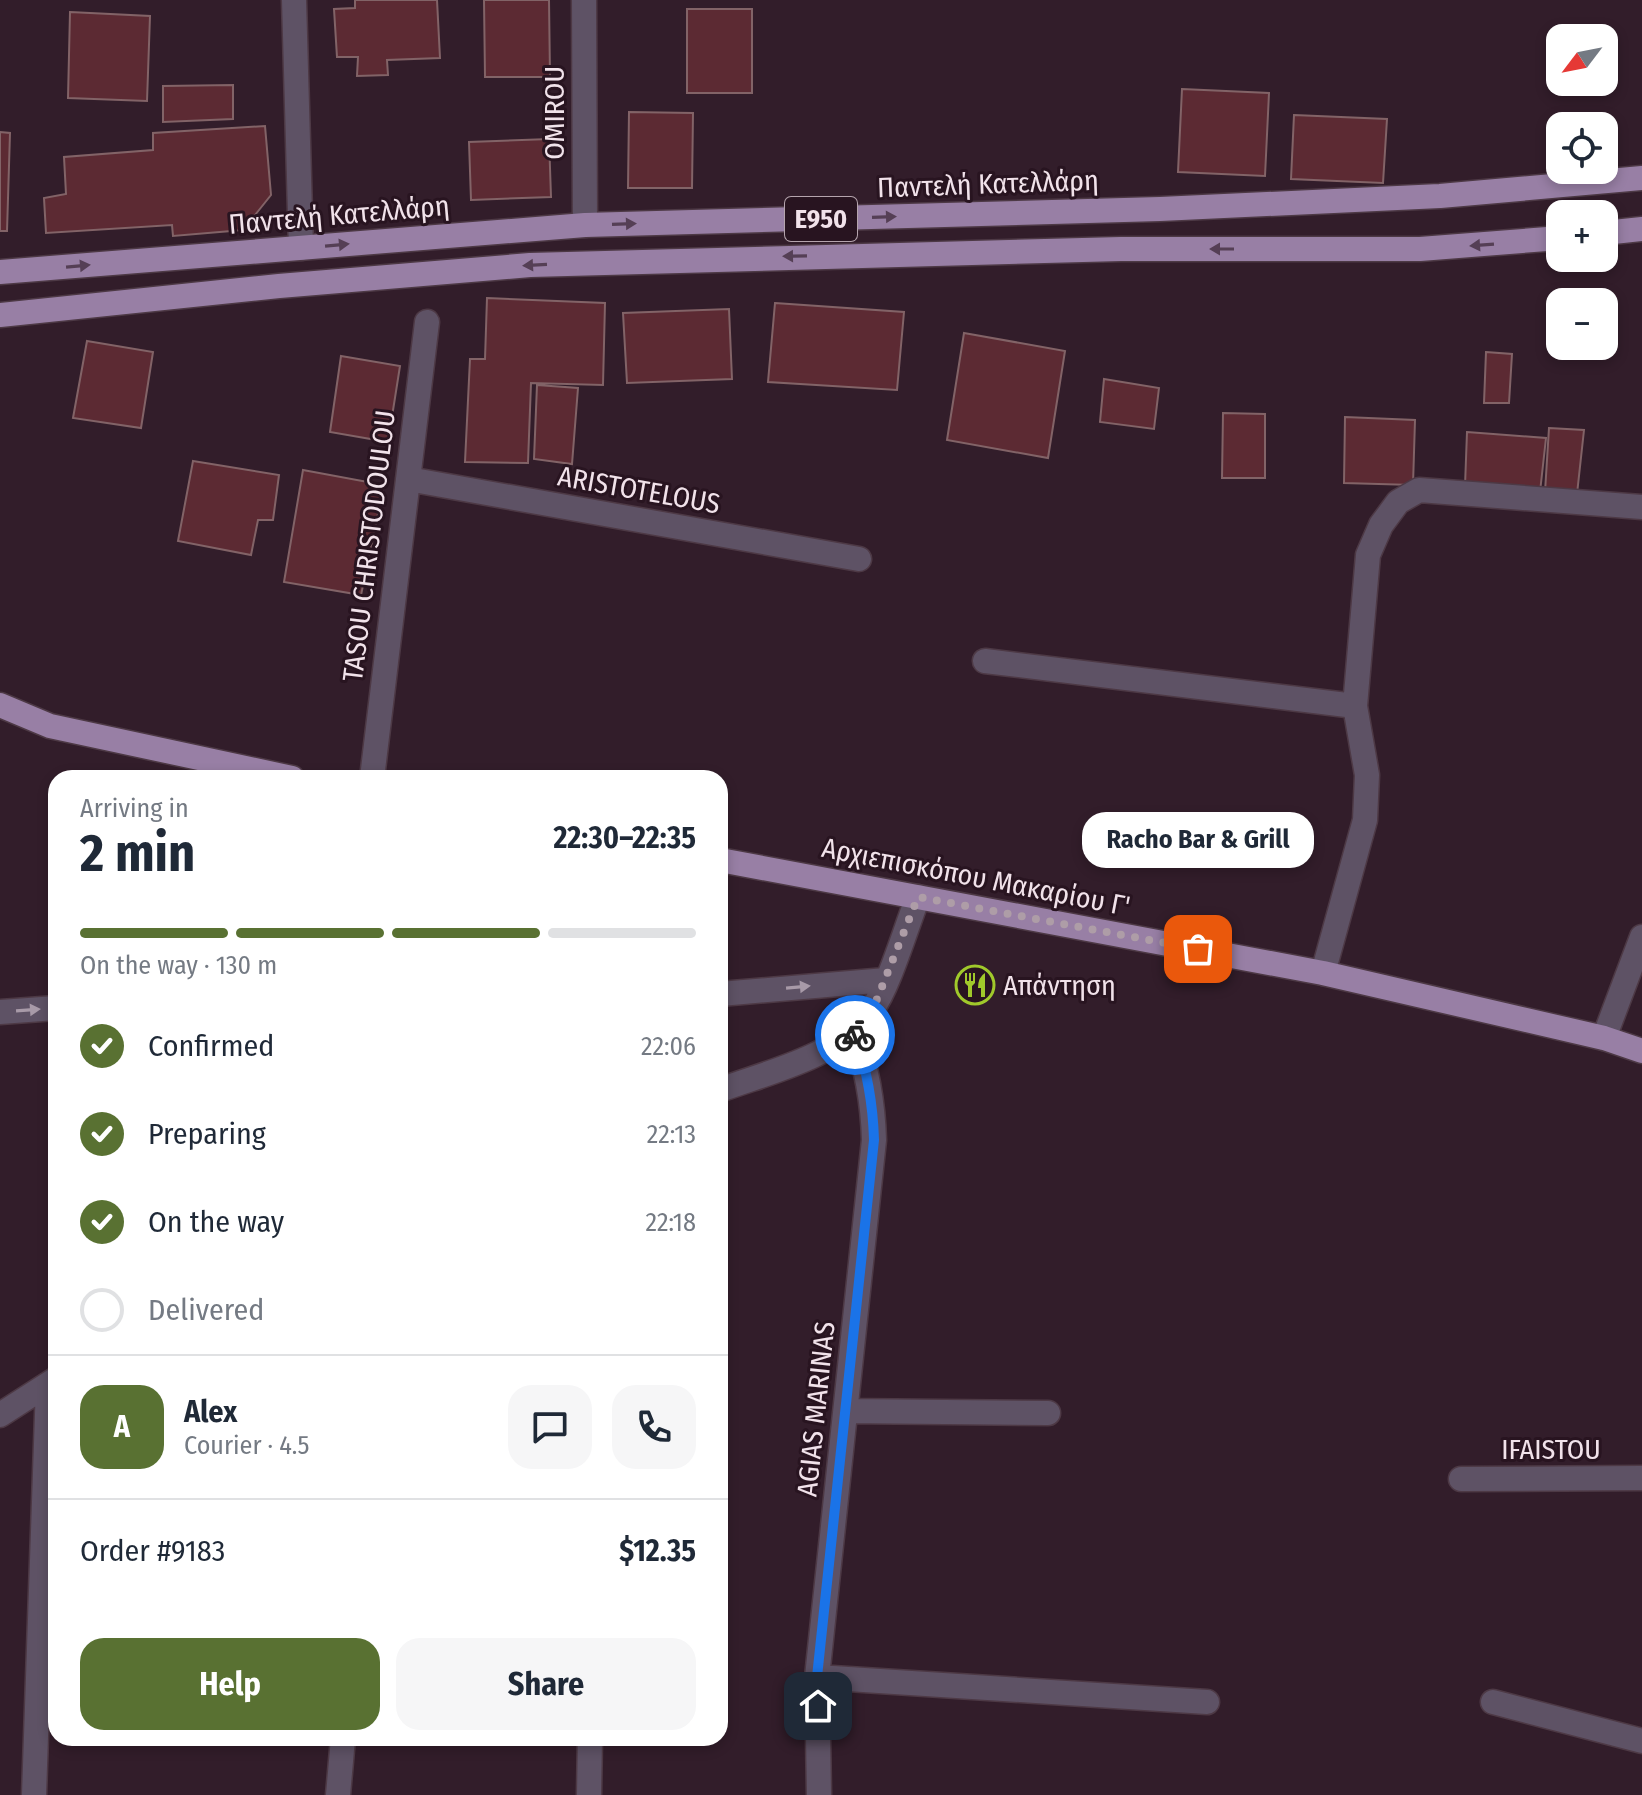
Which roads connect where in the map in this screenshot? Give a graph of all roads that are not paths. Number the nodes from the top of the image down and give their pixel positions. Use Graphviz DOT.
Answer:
graph roads {
  1 [pos="294,0"];
  2 [pos="584,0"];
  3 [pos="1642,178"];
  4 [pos="585,225"];
  5 [pos="1641,230"];
  6 [pos="1618,232"];
  7 [pos="1546,239"];
  8 [pos="301,248"];
  9 [pos="0,272"];
  10 [pos="0,315"];
  11 [pos="427,322"];
  12 [pos="408,479"];
  13 [pos="1642,507"];
  14 [pos="859,559"];
  15 [pos="985,661"];
  16 [pos="0,705"];
  17 [pos="1355,706"];
  18 [pos="255,770"];
  19 [pos="373,770"];
  20 [pos="728,861"];
  21 [pos="918,897"];
  22 [pos="1642,937"];
  23 [pos="1323,973"];
  24 [pos="886,980"];
  25 [pos="728,993"];
  26 [pos="48,1009"];
  27 [pos="0,1012"];
  28 [pos="854,1032"];
  29 [pos="1604,1038"];
  30 [pos="1642,1051"];
  31 [pos="728,1087"];
  32 [pos="48,1385"];
  33 [pos="846,1411"];
  34 [pos="1048,1413"];
  35 [pos="0,1415"];
  36 [pos="48,1474"];
  37 [pos="1642,1478"];
  38 [pos="1461,1479"];
  39 [pos="817,1677"];
  40 [pos="1207,1702"];
  41 [pos="1493,1702"];
  42 [pos="1642,1741"];
  43 [pos="342,1746"];
  44 [pos="590,1746"];
  45 [pos="34,1795"];
  46 [pos="338,1795"];
  47 [pos="589,1795"];
  48 [pos="819,1795"];
  1 -- 8 [label="street"];
  2 -- 4 [label="street, OMIROU"];
  4 -- 3 [label="main road, Παντελή Κατελλάρη / E950, one-way"];
  8 -- 4 [label="main road, Παντελή Κατελλάρη / E950, one-way"];
  5 -- 6 [label="main road"];
  7 -- 10 [label="main road, E950, one-way"];
  9 -- 8 [label="main road, Παντελή Κατελλάρη / E950, one-way"];
  11 -- 12 [label="street, TASOU CHRISTODOULOU"];
  12 -- 14 [label="street, ARISTOTELOUS"];
  12 -- 19 [label="street, TASOU CHRISTODOULOU"];
  13 -- 17 [label="street"];
  15 -- 17 [label="street"];
  16 -- 18 [label="main road"];
  17 -- 23 [label="street"];
  20 -- 21 [label="main road, Αρχιεπισκόπου Μακαρίου Γ'"];
  21 -- 23 [label="main road, Αρχιεπισκόπου Μακαρίου Γ'"];
  21 -- 24 [label="street"];
  22 -- 29 [label="street"];
  23 -- 29 [label="main road, Αρχιεπισκόπου Μακαρίου Γ'"];
  25 -- 24 [label="street, one-way"];
  24 -- 28 [label="street"];
  27 -- 26 [label="street, one-way"];
  28 -- 31 [label="street"];
  28 -- 33 [label="street, AGIAS MARINAS"];
  29 -- 30 [label="main road, Αρχιεπισκόπου Μακαρίου Γ'"];
  32 -- 35 [label="street"];
  33 -- 34 [label="street"];
  33 -- 39 [label="street, AGIAS MARINAS"];
  36 -- 45 [label="street"];
  37 -- 38 [label="street, IFAISTOU"];
  39 -- 40 [label="street"];
  39 -- 48 [label="street, AGIAS MARINAS"];
  41 -- 42 [label="street"];
  43 -- 46 [label="street"];
  44 -- 47 [label="street"];
}
